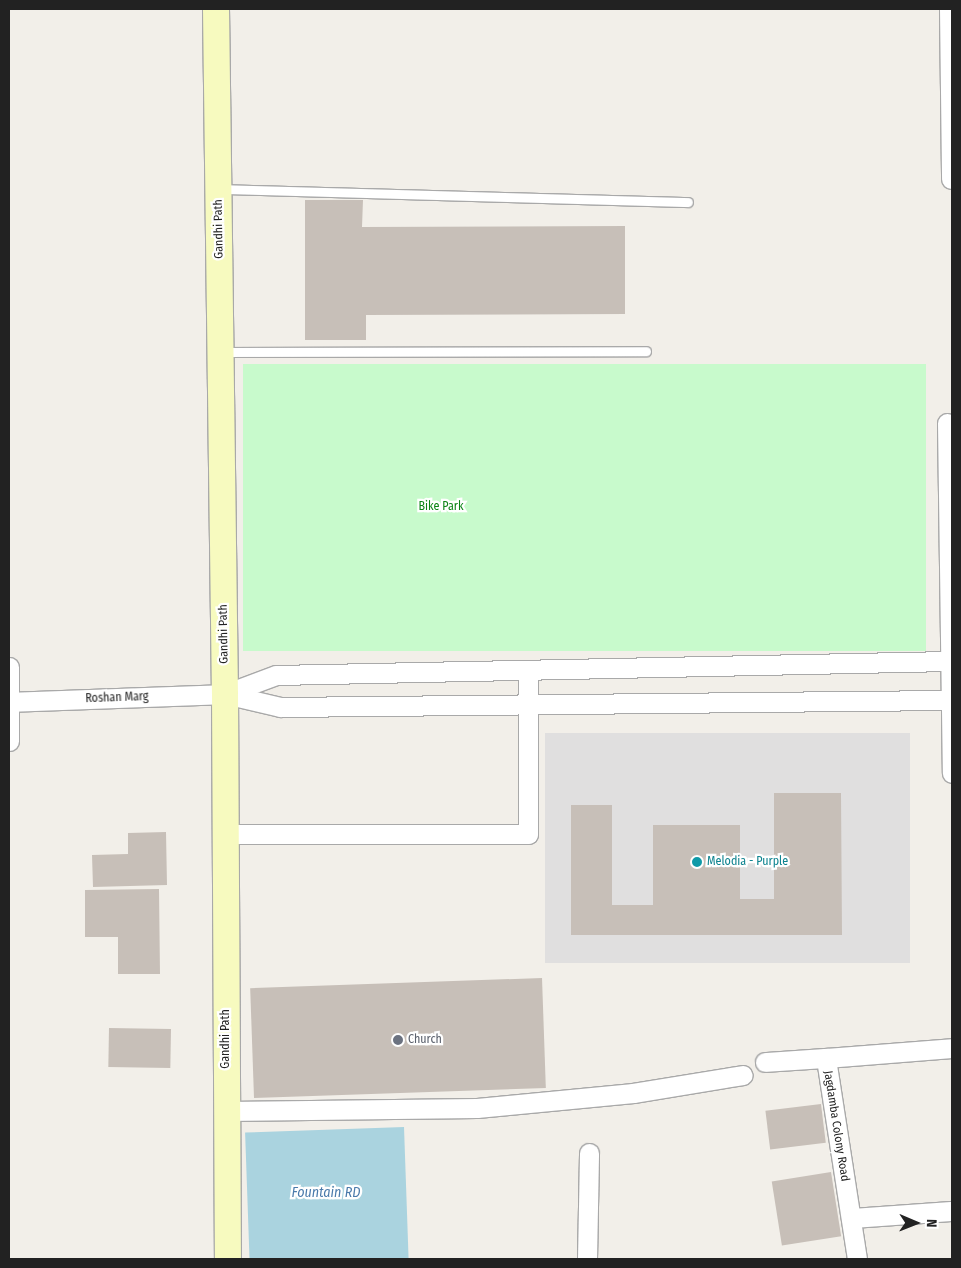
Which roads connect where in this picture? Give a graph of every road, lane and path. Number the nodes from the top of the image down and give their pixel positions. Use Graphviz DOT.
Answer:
graph roads {
  1 [pos="216,9"];
  2 [pos="949,9"];
  3 [pos="950,179"];
  4 [pos="218,189"];
  5 [pos="688,202"];
  6 [pos="646,351"];
  7 [pos="221,352"];
  8 [pos="947,424"];
  9 [pos="950,661"];
  10 [pos="9,667"];
  11 [pos="528,670"];
  12 [pos="225,694"];
  13 [pos="951,700"];
  14 [pos="9,702"];
  15 [pos="529,705"];
  16 [pos="9,741"];
  17 [pos="952,773"];
  18 [pos="225,834"];
  19 [pos="952,1048"];
  20 [pos="826,1058"];
  21 [pos="765,1062"];
  22 [pos="743,1075"];
  23 [pos="227,1111"];
  24 [pos="589,1153"];
  25 [pos="952,1211"];
  26 [pos="851,1218"];
  27 [pos="228,1259"];
  28 [pos="588,1259"];
  29 [pos="857,1259"];
  1 -- 4 [label="street, Gandhi Path"];
  2 -- 3 [label="street"];
  4 -- 5 [label="lane"];
  4 -- 7 [label="street, Gandhi Path"];
  6 -- 7 [label="lane"];
  7 -- 12 [label="street, Gandhi Path"];
  8 -- 9 [label="street"];
  9 -- 11 [label="street"];
  9 -- 13 [label="street"];
  10 -- 14 [label="street"];
  11 -- 12 [label="street"];
  11 -- 15 [label="street"];
  12 -- 14 [label="street, Roshan Marg"];
  12 -- 15 [label="street"];
  12 -- 18 [label="street, Gandhi Path"];
  13 -- 15 [label="street"];
  13 -- 17 [label="street"];
  14 -- 16 [label="street"];
  15 -- 18 [label="street"];
  18 -- 23 [label="street, Gandhi Path"];
  19 -- 20 [label="street, Jagdamba Colony Road"];
  20 -- 21 [label="street"];
  20 -- 26 [label="street, Jagdamba Colony Road"];
  22 -- 23 [label="street"];
  23 -- 27 [label="street, Gandhi Path"];
  24 -- 28 [label="street"];
  25 -- 26 [label="street"];
  26 -- 29 [label="street, Jagdamba Colony Road"];
}
